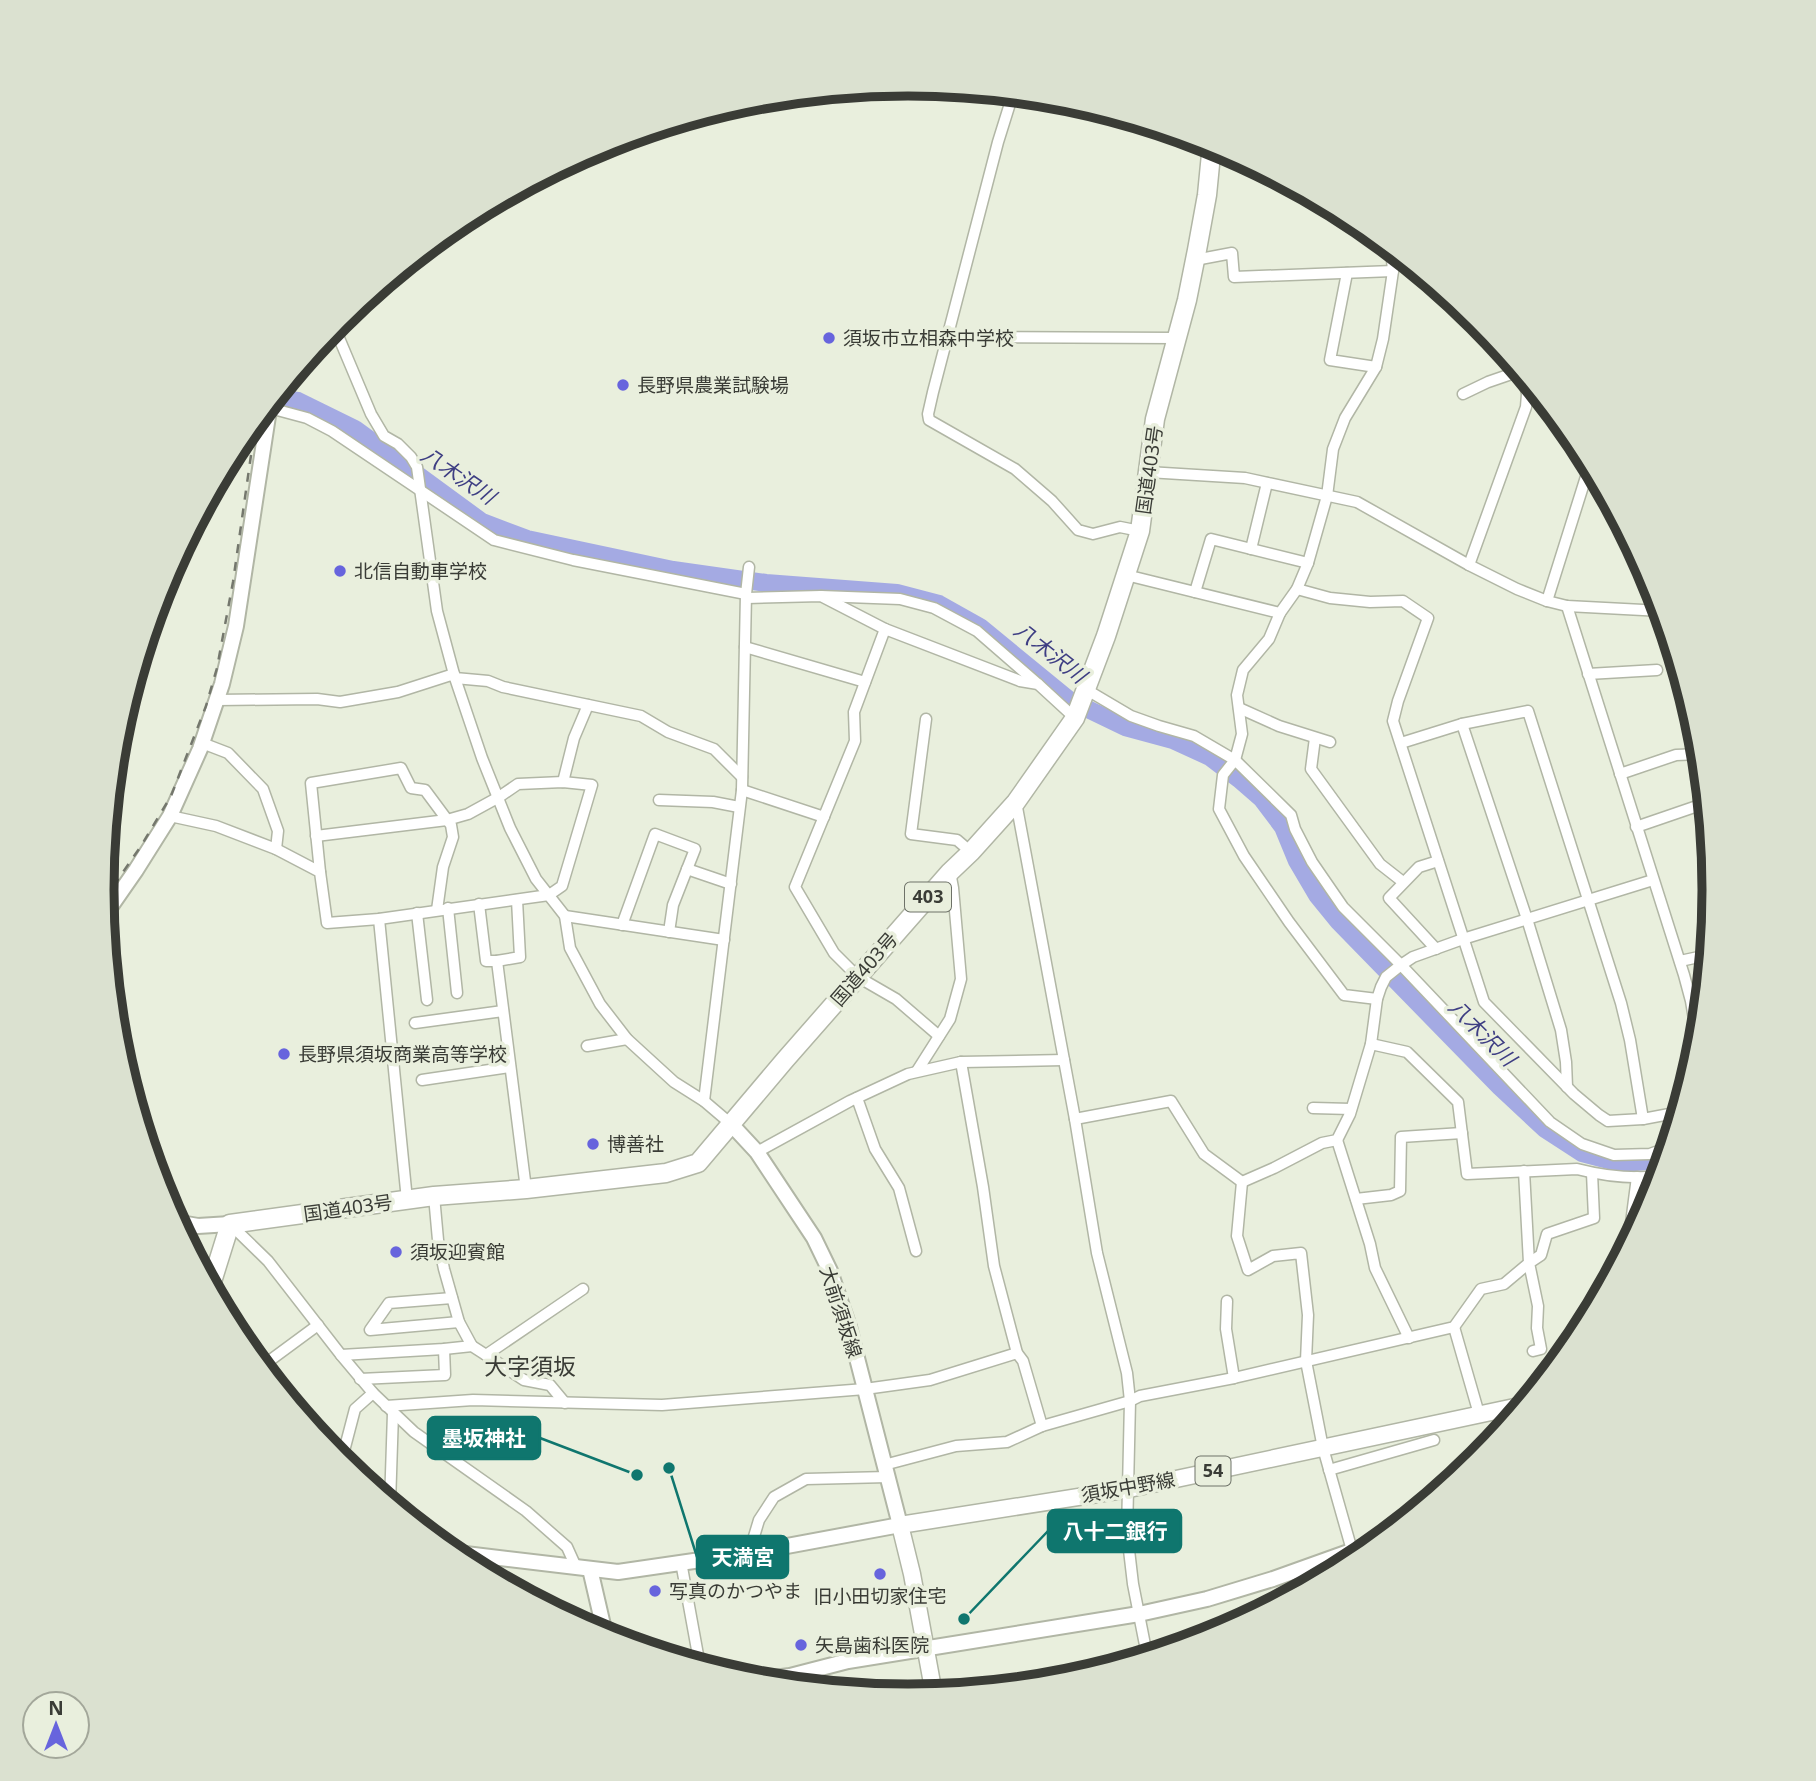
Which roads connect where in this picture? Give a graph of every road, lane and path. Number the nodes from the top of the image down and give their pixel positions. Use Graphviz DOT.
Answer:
graph roads {
  1 [pos="1010,103"];
  2 [pos="1211,157"];
  3 [pos="1195,260"];
  4 [pos="1393,261"];
  5 [pos="1394,271"];
  6 [pos="1347,272"];
  7 [pos="340,336"];
  8 [pos="992,337"];
  9 [pos="1176,338"];
  10 [pos="1376,367"];
  11 [pos="1512,376"];
  12 [pos="1463,394"];
  13 [pos="1527,394"];
  14 [pos="277,409"];
  15 [pos="266,423"];
  16 [pos="1147,472"];
  17 [pos="1586,477"];
  18 [pos="1266,483"];
  19 [pos="420,490"];
  20 [pos="1327,496"];
  21 [pos="1140,531"];
  22 [pos="1251,549"];
  23 [pos="1308,563"];
  24 [pos="1469,565"];
  25 [pos="749,567"];
  26 [pos="1126,575"];
  27 [pos="1297,589"];
  28 [pos="1195,592"];
  29 [pos="746,596"];
  30 [pos="821,596"];
  31 [pos="1547,601"];
  32 [pos="1567,606"];
  33 [pos="1651,610"];
  34 [pos="1280,613"];
  35 [pos="885,629"];
  36 [pos="746,647"];
  37 [pos="1657,670"];
  38 [pos="1588,674"];
  39 [pos="454,676"];
  40 [pos="865,682"];
  41 [pos="1038,684"];
  42 [pos="1087,690"];
  43 [pos="217,700"];
  44 [pos="589,705"];
  45 [pos="1239,708"];
  46 [pos="1076,718"];
  47 [pos="926,719"];
  48 [pos="1462,724"];
  49 [pos="1315,738"];
  50 [pos="1330,741"];
  51 [pos="202,743"];
  52 [pos="1401,743"];
  53 [pos="1690,754"];
  54 [pos="1235,760"];
  55 [pos="1620,774"];
  56 [pos="742,777"];
  57 [pos="563,782"];
  58 [pos="742,790"];
  59 [pos="499,797"];
  60 [pos="659,800"];
  61 [pos="1016,802"];
  62 [pos="1697,806"];
  63 [pos="739,807"];
  64 [pos="170,816"];
  65 [pos="824,817"];
  66 [pos="447,820"];
  67 [pos="1636,827"];
  68 [pos="316,836"];
  69 [pos="276,849"];
  70 [pos="971,852"];
  71 [pos="1438,862"];
  72 [pos="687,869"];
  73 [pos="320,872"];
  74 [pos="950,872"];
  75 [pos="1653,880"];
  76 [pos="1403,881"];
  77 [pos="731,884"];
  78 [pos="549,895"];
  79 [pos="1590,899"];
  80 [pos="517,900"];
  81 [pos="114,901"];
  82 [pos="479,905"];
  83 [pos="448,908"];
  84 [pos="437,910"];
  85 [pos="416,913"];
  86 [pos="565,916"];
  87 [pos="379,919"];
  88 [pos="1527,919"];
  89 [pos="622,925"];
  90 [pos="669,932"];
  91 [pos="1463,939"];
  92 [pos="724,940"];
  93 [pos="1436,949"];
  94 [pos="1699,957"];
  95 [pos="497,961"];
  96 [pos="1680,961"];
  97 [pos="1399,966"];
  98 [pos="858,977"];
  99 [pos="457,993"];
  100 [pos="1377,999"];
  101 [pos="427,1000"];
  102 [pos="1692,1010"];
  103 [pos="503,1011"];
  104 [pos="415,1023"];
  105 [pos="940,1036"];
  106 [pos="627,1040"];
  107 [pos="1371,1044"];
  108 [pos="587,1046"];
  109 [pos="1064,1060"];
  110 [pos="961,1062"];
  111 [pos="510,1067"];
  112 [pos="918,1071"];
  113 [pos="422,1080"];
  114 [pos="1567,1087"];
  115 [pos="857,1098"];
  116 [pos="704,1101"];
  117 [pos="1313,1108"];
  118 [pos="1351,1109"];
  119 [pos="1670,1114"];
  120 [pos="1075,1119"];
  121 [pos="1643,1119"];
  122 [pos="731,1124"];
  123 [pos="1462,1133"];
  124 [pos="1337,1140"];
  125 [pos="1658,1151"];
  126 [pos="757,1152"];
  127 [pos="1524,1171"];
  128 [pos="1592,1173"];
  129 [pos="1649,1176"];
  130 [pos="1637,1177"];
  131 [pos="1242,1182"];
  132 [pos="526,1189"];
  133 [pos="434,1196"];
  134 [pos="1356,1199"];
  135 [pos="407,1200"];
  136 [pos="1632,1216"];
  137 [pos="230,1224"];
  138 [pos="188,1225"];
  139 [pos="916,1251"];
  140 [pos="1530,1263"];
  141 [pos="214,1276"];
  142 [pos="583,1289"];
  143 [pos="452,1298"];
  144 [pos="1227,1301"];
  145 [pos="459,1322"];
  146 [pos="318,1325"];
  147 [pos="1454,1327"];
  148 [pos="1409,1338"];
  149 [pos="472,1346"];
  150 [pos="444,1349"];
  151 [pos="1533,1351"];
  152 [pos="1017,1353"];
  153 [pos="341,1355"];
  154 [pos="486,1355"];
  155 [pos="269,1361"];
  156 [pos="1306,1361"];
  157 [pos="1234,1378"];
  158 [pos="360,1379"];
  159 [pos="865,1389"];
  160 [pos="373,1393"];
  161 [pos="1130,1401"];
  162 [pos="565,1403"];
  163 [pos="1510,1408"];
  164 [pos="390,1409"];
  165 [pos="1479,1414"];
  166 [pos="1042,1426"];
  167 [pos="1434,1440"];
  168 [pos="1323,1448"];
  169 [pos="344,1450"];
  170 [pos="1329,1470"];
  171 [pos="886,1471"];
  172 [pos="1129,1489"];
  173 [pos="390,1493"];
  174 [pos="900,1525"];
  175 [pos="1352,1549"];
  176 [pos="749,1553"];
  177 [pos="475,1556"];
  178 [pos="681,1562"];
  179 [pos="1332,1562"];
  180 [pos="583,1568"];
  181 [pos="1139,1614"];
  182 [pos="601,1623"];
  183 [pos="1146,1648"];
  184 [pos="926,1649"];
  185 [pos="698,1657"];
  186 [pos="791,1676"];
  187 [pos="932,1684"];
  1 -- 21 [label="street"];
  2 -- 3 [label="highway, 国道403号 / 403"];
  3 -- 6 [label="street"];
  3 -- 9 [label="highway, 国道403号 / 403"];
  4 -- 5 [label="street"];
  5 -- 6 [label="street"];
  5 -- 10 [label="street"];
  6 -- 10 [label="street"];
  7 -- 19 [label="street"];
  8 -- 9 [label="street"];
  9 -- 16 [label="highway, 国道403号 / 403"];
  10 -- 20 [label="street"];
  11 -- 12 [label="street"];
  13 -- 24 [label="street"];
  14 -- 19 [label="street"];
  15 -- 43 [label="street"];
  16 -- 18 [label="street"];
  16 -- 21 [label="highway, 国道403号 / 403"];
  17 -- 31 [label="street"];
  18 -- 20 [label="street"];
  18 -- 22 [label="street"];
  19 -- 29 [label="street"];
  19 -- 39 [label="street"];
  20 -- 23 [label="street"];
  20 -- 24 [label="street"];
  21 -- 26 [label="highway, 国道403号 / 403"];
  22 -- 23 [label="street"];
  22 -- 28 [label="street"];
  23 -- 27 [label="street"];
  24 -- 31 [label="street"];
  25 -- 29 [label="street"];
  26 -- 28 [label="street"];
  26 -- 42 [label="highway, 国道403号 / 403"];
  27 -- 34 [label="street"];
  27 -- 52 [label="street"];
  28 -- 34 [label="street"];
  29 -- 30 [label="street"];
  29 -- 36 [label="street"];
  30 -- 35 [label="street"];
  30 -- 41 [label="street"];
  31 -- 32 [label="street"];
  32 -- 33 [label="street"];
  32 -- 38 [label="street"];
  34 -- 45 [label="street"];
  35 -- 40 [label="street"];
  35 -- 41 [label="street"];
  36 -- 40 [label="street"];
  36 -- 56 [label="street"];
  37 -- 38 [label="street"];
  38 -- 55 [label="street"];
  39 -- 43 [label="street"];
  39 -- 44 [label="street"];
  39 -- 59 [label="street"];
  40 -- 65 [label="street"];
  41 -- 46 [label="street"];
  42 -- 46 [label="highway, 国道403号 / 403"];
  42 -- 54 [label="street"];
  43 -- 51 [label="street"];
  44 -- 56 [label="street"];
  44 -- 57 [label="street"];
  45 -- 49 [label="street"];
  45 -- 54 [label="street"];
  46 -- 61 [label="highway, 国道403号 / 403"];
  47 -- 70 [label="street"];
  48 -- 52 [label="street"];
  48 -- 79 [label="street"];
  48 -- 88 [label="street"];
  49 -- 50 [label="street"];
  49 -- 76 [label="street"];
  51 -- 64 [label="street"];
  51 -- 69 [label="street"];
  52 -- 71 [label="street"];
  53 -- 55 [label="street"];
  54 -- 97 [label="street"];
  54 -- 100 [label="street"];
  55 -- 67 [label="street"];
  56 -- 58 [label="street"];
  57 -- 59 [label="street"];
  57 -- 78 [label="street"];
  58 -- 63 [label="street"];
  58 -- 65 [label="street"];
  59 -- 66 [label="street"];
  59 -- 78 [label="street"];
  60 -- 63 [label="street"];
  61 -- 70 [label="highway, 国道403号 / 403"];
  61 -- 109 [label="street"];
  62 -- 67 [label="street"];
  63 -- 77 [label="street"];
  64 -- 69 [label="street"];
  64 -- 81 [label="street"];
  65 -- 98 [label="street"];
  66 -- 68 [label="street"];
  66 -- 68 [label="street"];
  66 -- 84 [label="street"];
  67 -- 75 [label="street"];
  68 -- 73 [label="street"];
  69 -- 73 [label="street"];
  70 -- 74 [label="highway, 国道403号 / 403"];
  71 -- 76 [label="street"];
  71 -- 91 [label="street"];
  72 -- 77 [label="street"];
  72 -- 89 [label="street"];
  72 -- 90 [label="street"];
  73 -- 87 [label="street"];
  74 -- 98 [label="highway, 国道403号 / 403"];
  74 -- 105 [label="street"];
  75 -- 79 [label="street"];
  75 -- 96 [label="street"];
  76 -- 93 [label="street"];
  77 -- 92 [label="street"];
  78 -- 80 [label="street"];
  78 -- 86 [label="street"];
  79 -- 88 [label="street"];
  79 -- 121 [label="street"];
  80 -- 82 [label="street"];
  80 -- 95 [label="street"];
  82 -- 83 [label="street"];
  82 -- 95 [label="street"];
  83 -- 84 [label="street"];
  83 -- 99 [label="street"];
  84 -- 85 [label="street"];
  85 -- 87 [label="street"];
  85 -- 101 [label="street"];
  86 -- 89 [label="street"];
  86 -- 106 [label="street"];
  87 -- 135 [label="street"];
  88 -- 91 [label="street"];
  88 -- 114 [label="street"];
  89 -- 90 [label="street"];
  90 -- 92 [label="street"];
  91 -- 93 [label="street"];
  91 -- 114 [label="street"];
  92 -- 116 [label="street"];
  93 -- 97 [label="street"];
  94 -- 96 [label="street"];
  95 -- 103 [label="street"];
  96 -- 102 [label="street"];
  97 -- 100 [label="street"];
  97 -- 125 [label="street"];
  98 -- 105 [label="street"];
  98 -- 122 [label="highway, 国道403号 / 403"];
  100 -- 107 [label="street"];
  103 -- 104 [label="street"];
  103 -- 111 [label="street"];
  105 -- 112 [label="street"];
  106 -- 108 [label="street"];
  106 -- 116 [label="street"];
  107 -- 118 [label="street"];
  107 -- 123 [label="street"];
  109 -- 110 [label="street"];
  109 -- 120 [label="street"];
  110 -- 112 [label="street"];
  110 -- 152 [label="street"];
  111 -- 113 [label="street"];
  111 -- 132 [label="street"];
  112 -- 115 [label="street"];
  114 -- 121 [label="street"];
  115 -- 126 [label="street"];
  115 -- 139 [label="street"];
  116 -- 122 [label="street"];
  117 -- 118 [label="street"];
  118 -- 124 [label="street"];
  119 -- 121 [label="street"];
  120 -- 131 [label="street"];
  120 -- 161 [label="street"];
  122 -- 126 [label="street, 大前須坂線"];
  122 -- 132 [label="highway, 国道403号 / 403"];
  123 -- 127 [label="street"];
  123 -- 134 [label="street"];
  124 -- 131 [label="street"];
  124 -- 134 [label="street"];
  126 -- 159 [label="street, 大前須坂線"];
  127 -- 128 [label="street"];
  127 -- 140 [label="street"];
  128 -- 130 [label="street"];
  128 -- 140 [label="street"];
  129 -- 130 [label="street"];
  130 -- 136 [label="street"];
  131 -- 156 [label="street"];
  132 -- 133 [label="highway, 国道403号 / 403"];
  133 -- 135 [label="highway, 国道403号 / 403"];
  133 -- 143 [label="street"];
  134 -- 148 [label="street"];
  135 -- 137 [label="highway, 国道403号 / 403"];
  137 -- 138 [label="street"];
  137 -- 141 [label="highway"];
  137 -- 146 [label="street"];
  140 -- 147 [label="street"];
  140 -- 151 [label="street"];
  142 -- 154 [label="street"];
  143 -- 145 [label="street"];
  143 -- 145 [label="street"];
  144 -- 157 [label="street"];
  145 -- 149 [label="street"];
  146 -- 153 [label="street"];
  146 -- 155 [label="street"];
  147 -- 148 [label="street"];
  147 -- 165 [label="street"];
  148 -- 156 [label="street"];
  149 -- 150 [label="street"];
  149 -- 154 [label="street"];
  150 -- 153 [label="street"];
  150 -- 158 [label="street"];
  152 -- 159 [label="street"];
  152 -- 166 [label="street"];
  153 -- 158 [label="street"];
  154 -- 162 [label="street"];
  156 -- 157 [label="street"];
  156 -- 168 [label="street"];
  157 -- 161 [label="street"];
  158 -- 160 [label="street"];
  159 -- 162 [label="street"];
  159 -- 171 [label="street, 大前須坂線"];
  160 -- 164 [label="street"];
  160 -- 169 [label="street"];
  161 -- 166 [label="street"];
  161 -- 172 [label="street"];
  162 -- 164 [label="street"];
  163 -- 165 [label="main road, 須坂中野線 / 54"];
  164 -- 173 [label="street"];
  164 -- 180 [label="street"];
  165 -- 168 [label="main road, 須坂中野線 / 54"];
  166 -- 171 [label="street"];
  167 -- 170 [label="street"];
  168 -- 170 [label="street"];
  168 -- 172 [label="main road, 須坂中野線 / 54"];
  170 -- 175 [label="street"];
  171 -- 174 [label="street, 大前須坂線"];
  171 -- 176 [label="street"];
  172 -- 174 [label="main road, 須坂中野線 / 54"];
  172 -- 181 [label="street"];
  174 -- 176 [label="street"];
  174 -- 184 [label="main road"];
  176 -- 178 [label="street"];
  177 -- 180 [label="street"];
  178 -- 180 [label="street"];
  178 -- 185 [label="street"];
  179 -- 181 [label="street"];
  180 -- 182 [label="street"];
  181 -- 183 [label="street"];
  181 -- 184 [label="street"];
  184 -- 186 [label="street"];
  184 -- 187 [label="main road"];
}
